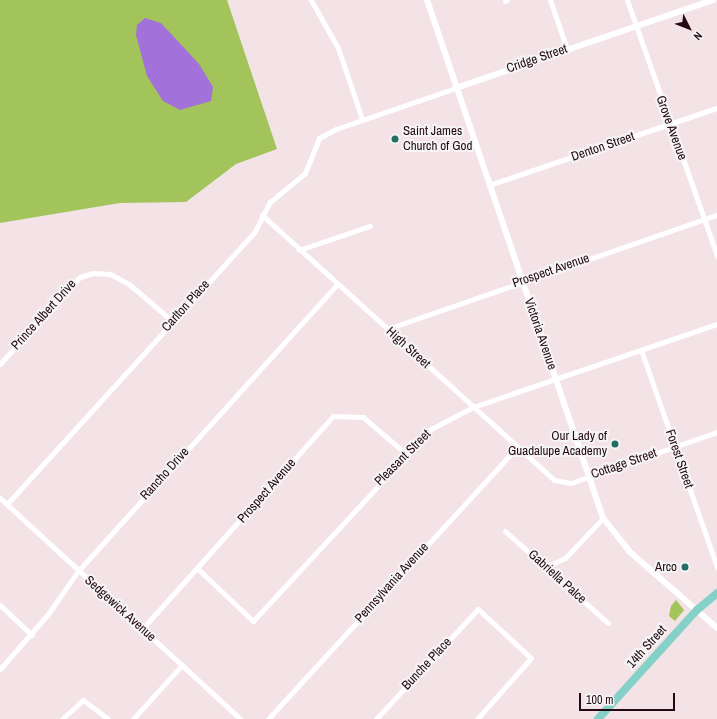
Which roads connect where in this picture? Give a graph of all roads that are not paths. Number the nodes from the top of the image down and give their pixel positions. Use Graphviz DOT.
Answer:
graph roads {
  1 [pos="311,0"];
  2 [pos="427,0"];
  3 [pos="550,0"];
  4 [pos="627,0"];
  5 [pos="712,0"];
  6 [pos="635,26"];
  7 [pos="567,49"];
  8 [pos="456,88"];
  9 [pos="717,108"];
  10 [pos="362,119"];
  11 [pos="669,124"];
  12 [pos="489,185"];
  13 [pos="262,215"];
  14 [pos="717,215"];
  15 [pos="704,219"];
  16 [pos="370,226"];
  17 [pos="299,250"];
  18 [pos="717,256"];
  19 [pos="521,281"];
  20 [pos="337,284"];
  21 [pos="172,321"];
  22 [pos="717,324"];
  23 [pos="387,329"];
  24 [pos="641,350"];
  25 [pos="0,364"];
  26 [pos="556,380"];
  27 [pos="473,407"];
  28 [pos="717,432"];
  29 [pos="516,447"];
  30 [pos="675,447"];
  31 [pos="405,453"];
  32 [pos="588,476"];
  33 [pos="554,480"];
  34 [pos="0,498"];
  35 [pos="7,504"];
  36 [pos="603,518"];
  37 [pos="505,531"];
  38 [pos="545,567"];
  39 [pos="717,567"];
  40 [pos="198,569"];
  41 [pos="78,571"];
  42 [pos="717,594"];
  43 [pos="0,604"];
  44 [pos="697,610"];
  45 [pos="608,623"];
  46 [pos="717,628"];
  47 [pos="142,629"];
  48 [pos="32,634"];
  49 [pos="182,665"];
  50 [pos="0,669"];
  51 [pos="62,719"];
  52 [pos="108,719"];
  53 [pos="133,719"];
  54 [pos="240,719"];
  55 [pos="268,719"];
  56 [pos="376,719"];
  57 [pos="477,719"];
  58 [pos="598,719"];
  1 -- 10 [label="street"];
  2 -- 8 [label="street, Victoria Avenue"];
  3 -- 7 [label="street"];
  4 -- 6 [label="street, Grove Avenue"];
  5 -- 6 [label="street, Cridge Street"];
  6 -- 7 [label="street, Cridge Street"];
  6 -- 11 [label="street, Grove Avenue"];
  7 -- 8 [label="street, Cridge Street"];
  8 -- 10 [label="street, Cridge Street"];
  8 -- 12 [label="street, Victoria Avenue"];
  9 -- 11 [label="street, Denton Street"];
  10 -- 13 [label="street, Carlton Place"];
  11 -- 12 [label="street, Denton Street"];
  11 -- 15 [label="street, Grove Avenue"];
  12 -- 19 [label="street, Victoria Avenue"];
  13 -- 17 [label="street, High Street"];
  13 -- 21 [label="street, Carlton Place"];
  14 -- 15 [label="street, Prospect Avenue"];
  15 -- 18 [label="street, Grove Avenue"];
  15 -- 19 [label="street, Prospect Avenue"];
  16 -- 17 [label="street"];
  17 -- 20 [label="street, High Street"];
  19 -- 23 [label="street, Prospect Avenue"];
  19 -- 26 [label="street, Victoria Avenue"];
  20 -- 23 [label="street, High Street"];
  20 -- 41 [label="street, Rancho Drive"];
  21 -- 25 [label="street, Prince Albert Drive"];
  21 -- 35 [label="street, Carlton Place"];
  22 -- 24 [label="street, Pleasant Street"];
  23 -- 27 [label="street, High Street"];
  24 -- 26 [label="street, Pleasant Street"];
  24 -- 30 [label="street, Forest Street"];
  26 -- 27 [label="street, Pleasant Street"];
  26 -- 32 [label="street, Victoria Avenue"];
  27 -- 29 [label="street, High Street"];
  27 -- 31 [label="street, Pleasant Street"];
  28 -- 30 [label="street, Cottage Street"];
  29 -- 33 [label="street, High Street"];
  29 -- 55 [label="street, Pennsylvania Avenue"];
  30 -- 32 [label="street, Cottage Street"];
  30 -- 39 [label="street, Forest Street"];
  31 -- 40 [label="street, Prospect Avenue"];
  31 -- 40 [label="street, Pleasant Street"];
  32 -- 33 [label="street, Cottage Street"];
  32 -- 36 [label="street, Victoria Avenue"];
  34 -- 35 [label="street, Sedgewick Avenue"];
  35 -- 41 [label="street, Sedgewick Avenue"];
  36 -- 38 [label="street"];
  36 -- 44 [label="street, Victoria Avenue"];
  37 -- 38 [label="street, Gabriella Palce"];
  38 -- 45 [label="street, Gabriella Palce"];
  40 -- 47 [label="street, Prospect Avenue"];
  41 -- 47 [label="street, Sedgewick Avenue"];
  41 -- 48 [label="street, Rancho Drive"];
  42 -- 44 [label="main road, 14th Street"];
  43 -- 48 [label="street"];
  44 -- 46 [label="street, Victoria Avenue"];
  44 -- 58 [label="main road, 14th Street"];
  47 -- 49 [label="street, Sedgewick Avenue"];
  48 -- 50 [label="street, Rancho Drive"];
  49 -- 53 [label="street"];
  49 -- 54 [label="street, Sedgewick Avenue"];
  51 -- 52 [label="street"];
  56 -- 57 [label="street, Bunche Place"];
}
